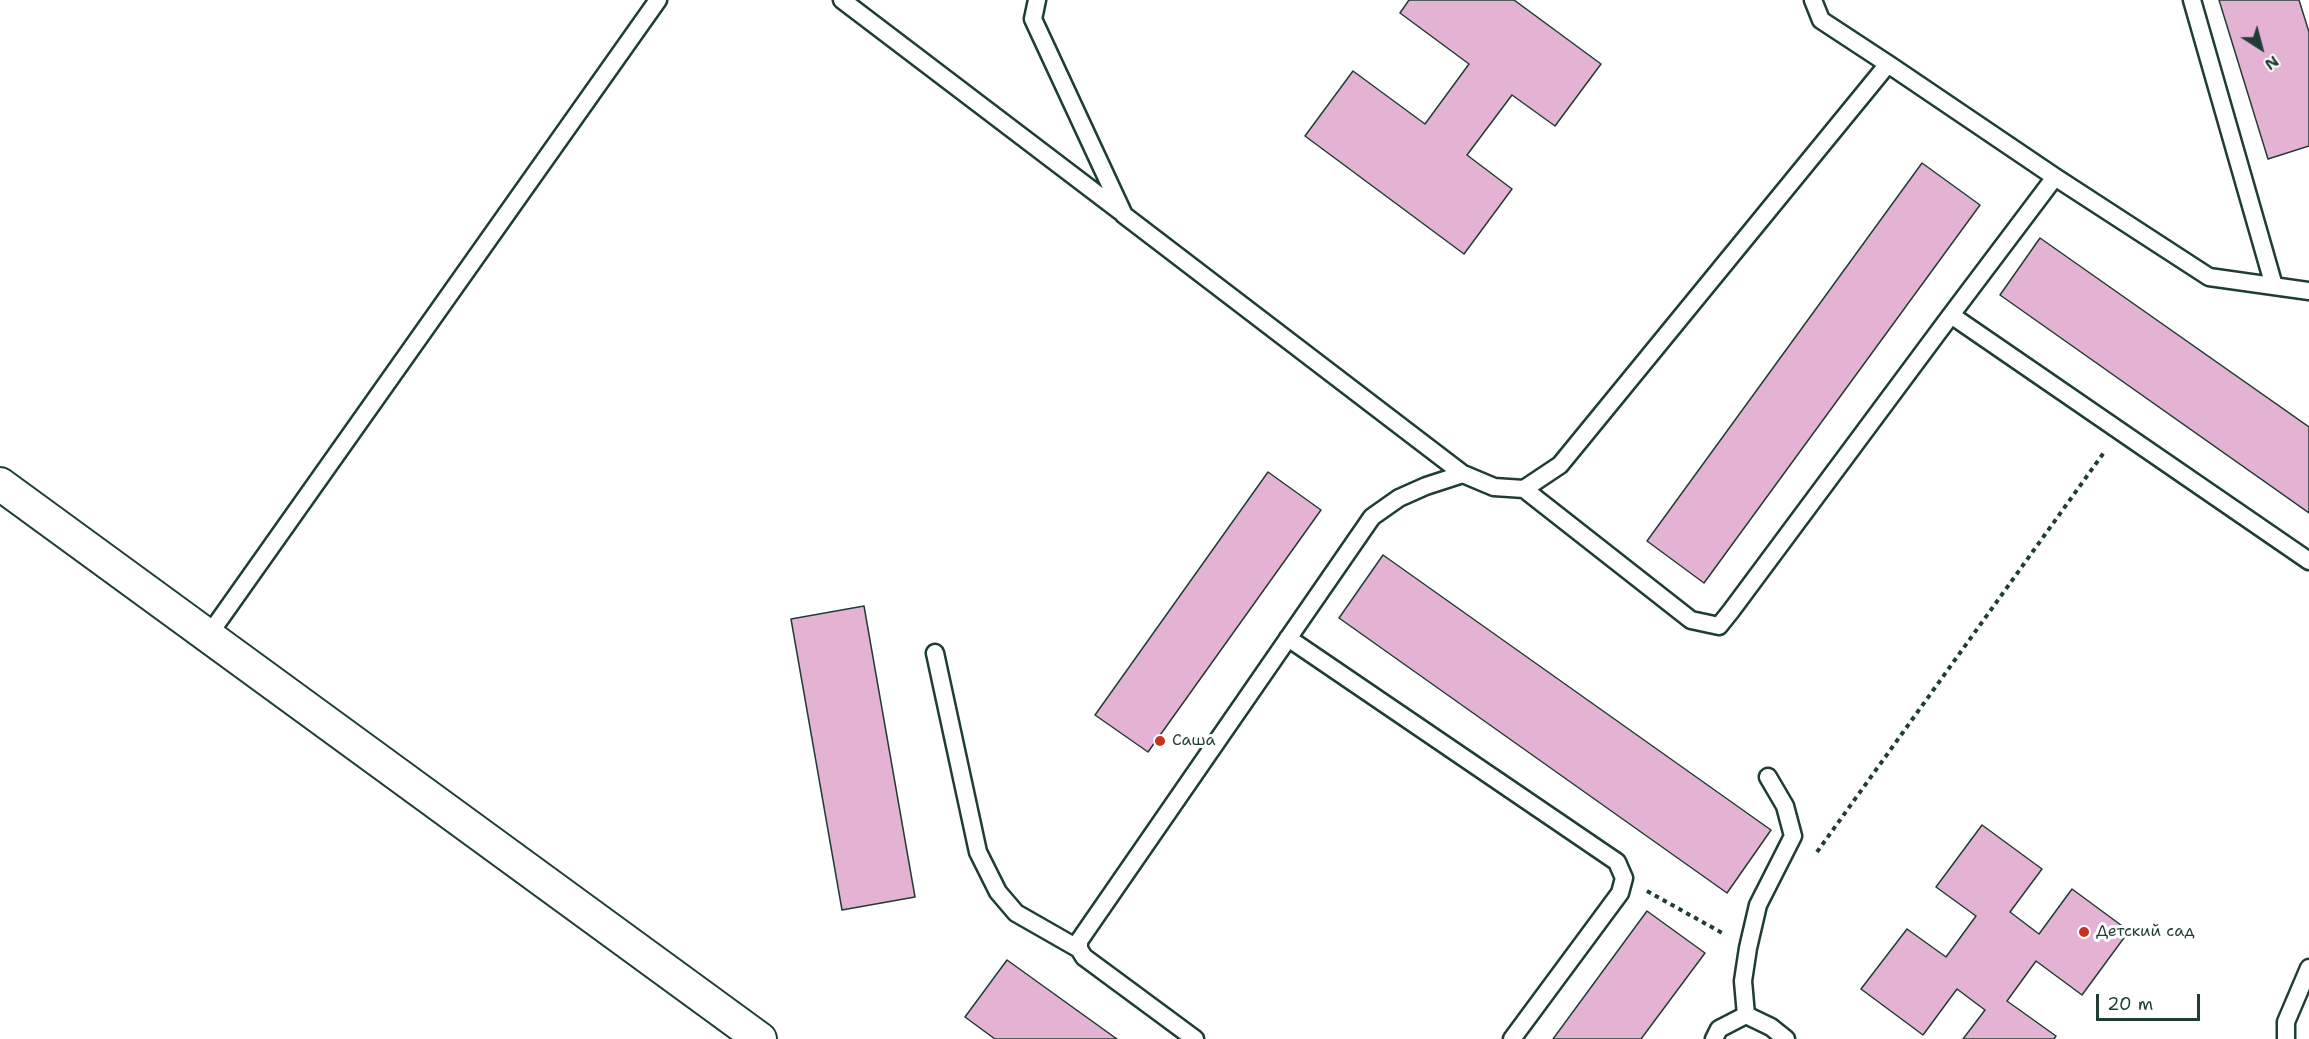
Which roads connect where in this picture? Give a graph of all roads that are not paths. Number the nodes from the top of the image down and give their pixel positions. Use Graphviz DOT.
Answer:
graph roads {
  1 [pos="658,0"];
  2 [pos="842,0"];
  3 [pos="1037,0"];
  4 [pos="1813,0"];
  5 [pos="2192,0"];
  6 [pos="1888,64"];
  7 [pos="2055,177"];
  8 [pos="1124,214"];
  9 [pos="2274,286"];
  10 [pos="2309,291"];
  11 [pos="1951,315"];
  12 [pos="1464,474"];
  13 [pos="0,484"];
  14 [pos="1524,489"];
  15 [pos="2309,561"];
  16 [pos="208,636"];
  17 [pos="1288,638"];
  18 [pos="934,653"];
  19 [pos="1768,777"];
  20 [pos="1079,949"];
  21 [pos="2309,968"];
  22 [pos="1746,1015"];
  23 [pos="760,1039"];
  24 [pos="1195,1039"];
  25 [pos="1512,1039"];
  26 [pos="1714,1039"];
  27 [pos="1786,1039"];
  28 [pos="2286,1039"];
  1 -- 16 [label="lane"];
  2 -- 8 [label="lane"];
  3 -- 8 [label="lane"];
  4 -- 6 [label="lane"];
  5 -- 9 [label="lane"];
  6 -- 7 [label="lane"];
  6 -- 14 [label="lane"];
  7 -- 9 [label="lane"];
  7 -- 11 [label="lane"];
  8 -- 12 [label="lane"];
  9 -- 10 [label="lane"];
  11 -- 14 [label="lane"];
  11 -- 15 [label="lane"];
  12 -- 14 [label="lane"];
  12 -- 17 [label="lane"];
  13 -- 16 [label="street"];
  16 -- 23 [label="street"];
  17 -- 20 [label="lane"];
  17 -- 25 [label="lane"];
  18 -- 20 [label="lane"];
  19 -- 22 [label="lane"];
  20 -- 24 [label="lane"];
  21 -- 28 [label="lane"];
  22 -- 26 [label="lane"];
  22 -- 27 [label="lane"];
}
